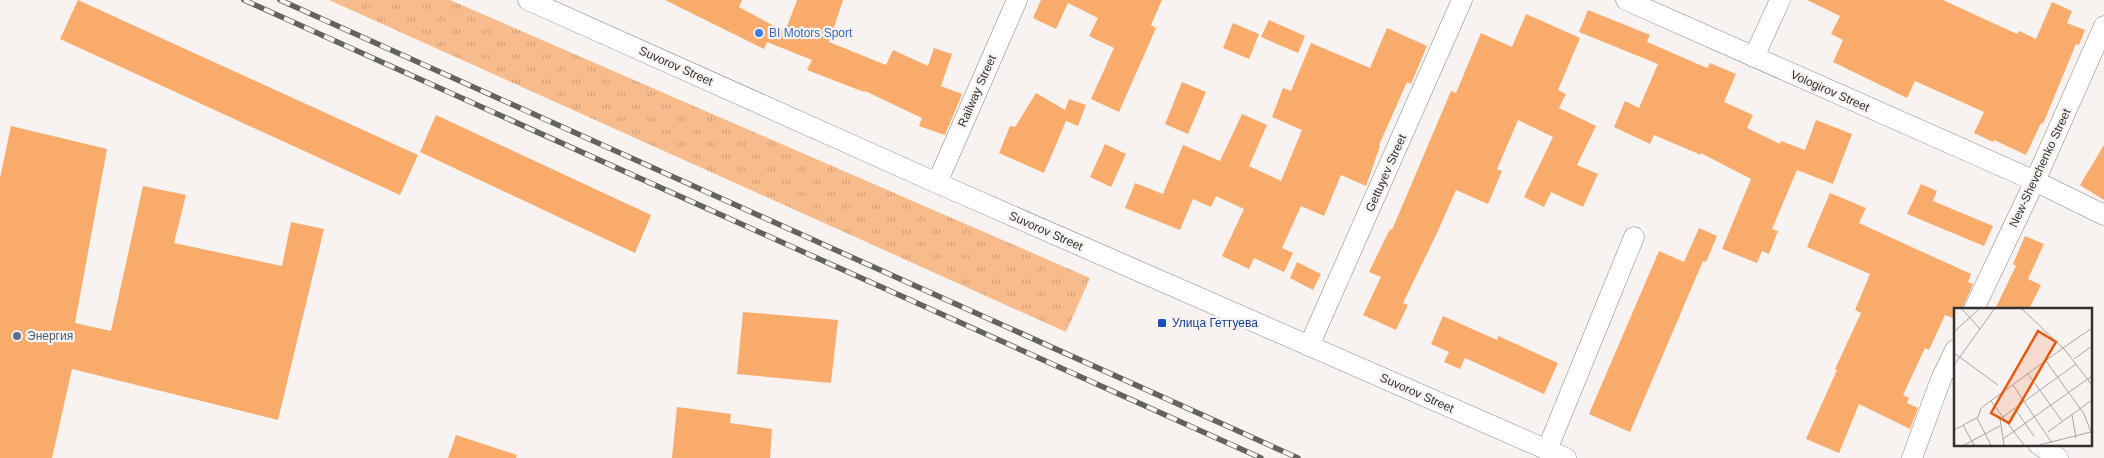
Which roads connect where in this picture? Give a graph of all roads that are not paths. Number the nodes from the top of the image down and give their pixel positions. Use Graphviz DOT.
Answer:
graph roads {
  1 [pos="528,0"];
  2 [pos="1017,0"];
  3 [pos="1462,0"];
  4 [pos="1626,0"];
  5 [pos="1780,0"];
  6 [pos="2104,26"];
  7 [pos="1754,57"];
  8 [pos="2035,181"];
  9 [pos="937,183"];
  10 [pos="2104,215"];
  11 [pos="1634,237"];
  12 [pos="1974,308"];
  13 [pos="1309,346"];
  14 [pos="1954,355"];
  15 [pos="1948,384"];
  16 [pos="2041,446"];
  17 [pos="1547,450"];
  18 [pos="1566,458"];
  19 [pos="1912,458"];
  20 [pos="2058,458"];
  1 -- 9 [label="street, Suvorov Street"];
  2 -- 9 [label="street, Railway Street"];
  3 -- 13 [label="street, Gettuyev Street"];
  4 -- 7 [label="street, Vologirov Street"];
  5 -- 7 [label="street"];
  6 -- 8 [label="street, New-Shevchenko Street"];
  7 -- 8 [label="street, Vologirov Street"];
  8 -- 10 [label="street, Vologirov Street"];
  8 -- 12 [label="street, New-Shevchenko Street"];
  9 -- 13 [label="street, Suvorov Street"];
  11 -- 17 [label="street"];
  13 -- 17 [label="street, Suvorov Street"];
  14 -- 15 [label="street"];
  15 -- 19 [label="street"];
  16 -- 20 [label="street"];
  17 -- 18 [label="street, Suvorov Street"];
}
